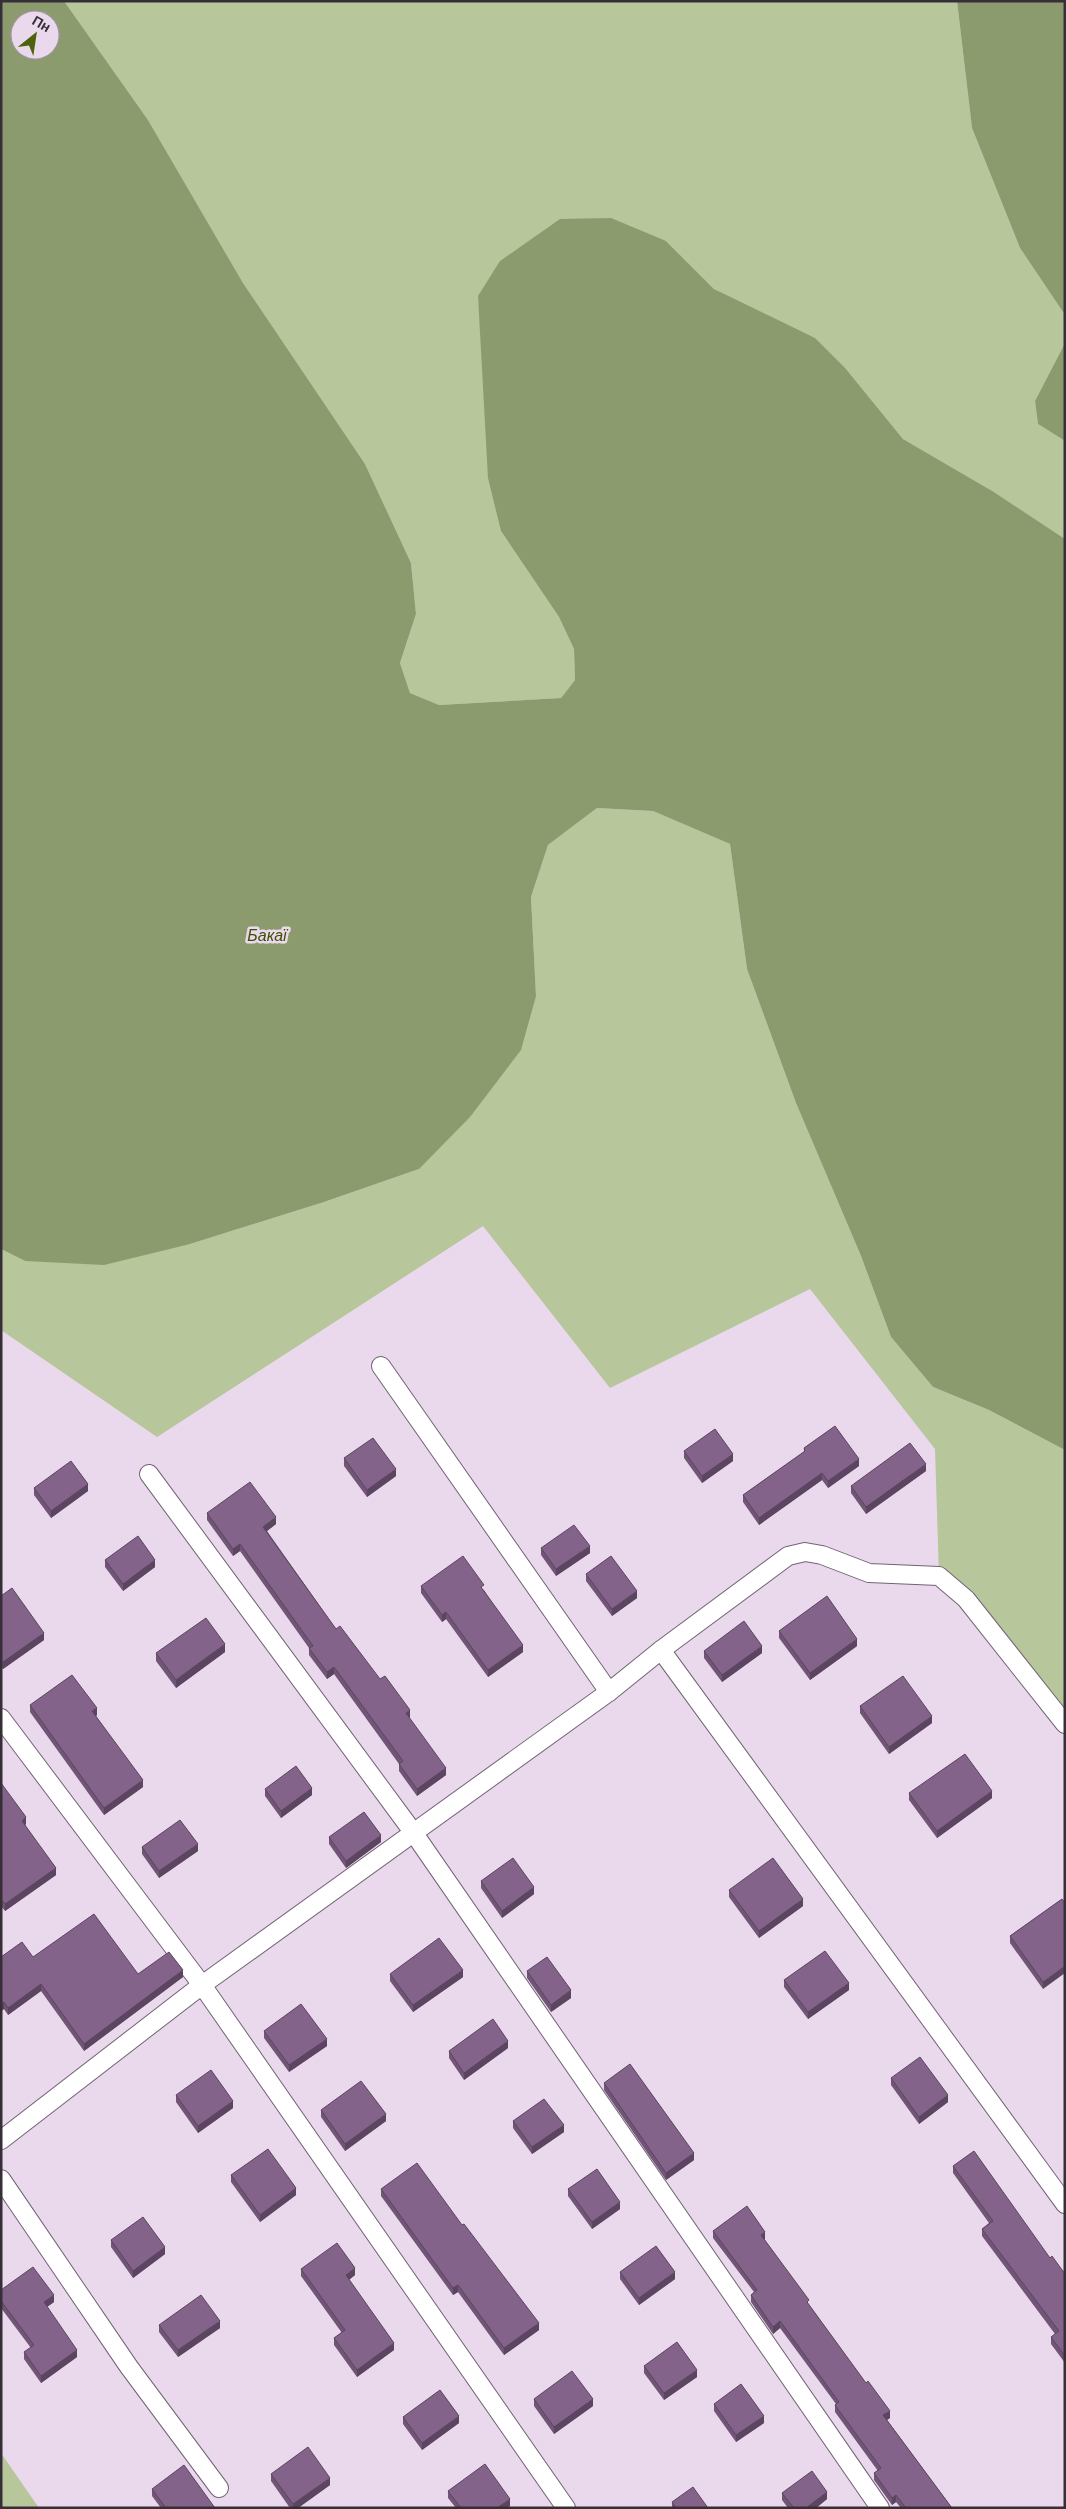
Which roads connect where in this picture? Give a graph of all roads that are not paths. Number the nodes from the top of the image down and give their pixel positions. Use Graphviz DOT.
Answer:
graph roads {
  1 [pos="381,1366"];
  2 [pos="149,1474"];
  3 [pos="661,1650"];
  4 [pos="609,1692"];
  5 [pos="1,1718"];
  6 [pos="1065,1724"];
  7 [pos="413,1832"];
  8 [pos="202,1984"];
  9 [pos="1,2140"];
  10 [pos="1,2180"];
  11 [pos="1065,2204"];
  12 [pos="220,2488"];
  13 [pos="566,2508"];
  14 [pos="880,2508"];
  1 -- 4 [label="lane"];
  2 -- 7 [label="lane"];
  3 -- 4 [label="lane"];
  3 -- 6 [label="lane"];
  3 -- 11 [label="lane"];
  4 -- 7 [label="lane"];
  5 -- 8 [label="lane"];
  7 -- 8 [label="lane"];
  7 -- 14 [label="lane"];
  8 -- 9 [label="lane"];
  8 -- 13 [label="lane"];
  10 -- 12 [label="lane"];
}
